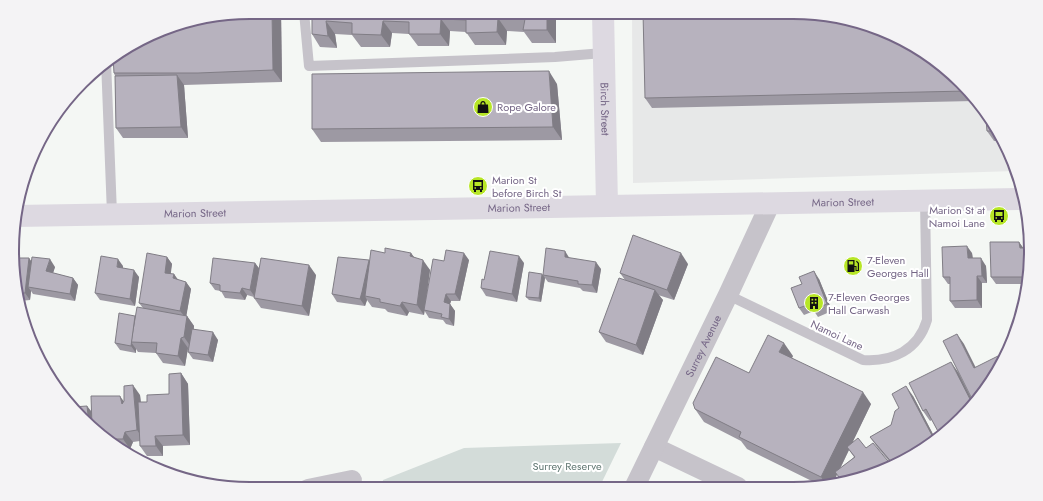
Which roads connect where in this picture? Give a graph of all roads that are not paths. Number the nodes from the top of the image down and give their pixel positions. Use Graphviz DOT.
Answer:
graph roads {
  1 [pos="305,19"];
  2 [pos="603,19"];
  3 [pos="603,53"];
  4 [pos="106,70"];
  5 [pos="1018,199"];
  6 [pos="926,202"];
  7 [pos="770,204"];
  8 [pos="607,206"];
  9 [pos="112,214"];
  10 [pos="22,216"];
  11 [pos="728,294"];
  12 [pos="654,447"];
  13 [pos="352,480"];
  14 [pos="342,482"];
  15 [pos="637,482"];
  16 [pos="728,482"];
  1 -- 3 [label="lane"];
  2 -- 3 [label="main road, Birch Street"];
  3 -- 8 [label="main road, Birch Street"];
  4 -- 9 [label="lane"];
  5 -- 6 [label="main road, Marion Street"];
  6 -- 7 [label="main road, Marion Street"];
  6 -- 11 [label="lane, Namoi Lane"];
  7 -- 8 [label="main road, Marion Street"];
  7 -- 11 [label="street, Surrey Avenue"];
  8 -- 9 [label="main road, Marion Street"];
  9 -- 10 [label="main road, Marion Street"];
  11 -- 12 [label="street, Surrey Avenue"];
  12 -- 15 [label="street, Surrey Avenue"];
  12 -- 16 [label="street"];
  13 -- 14 [label="street"];
}
